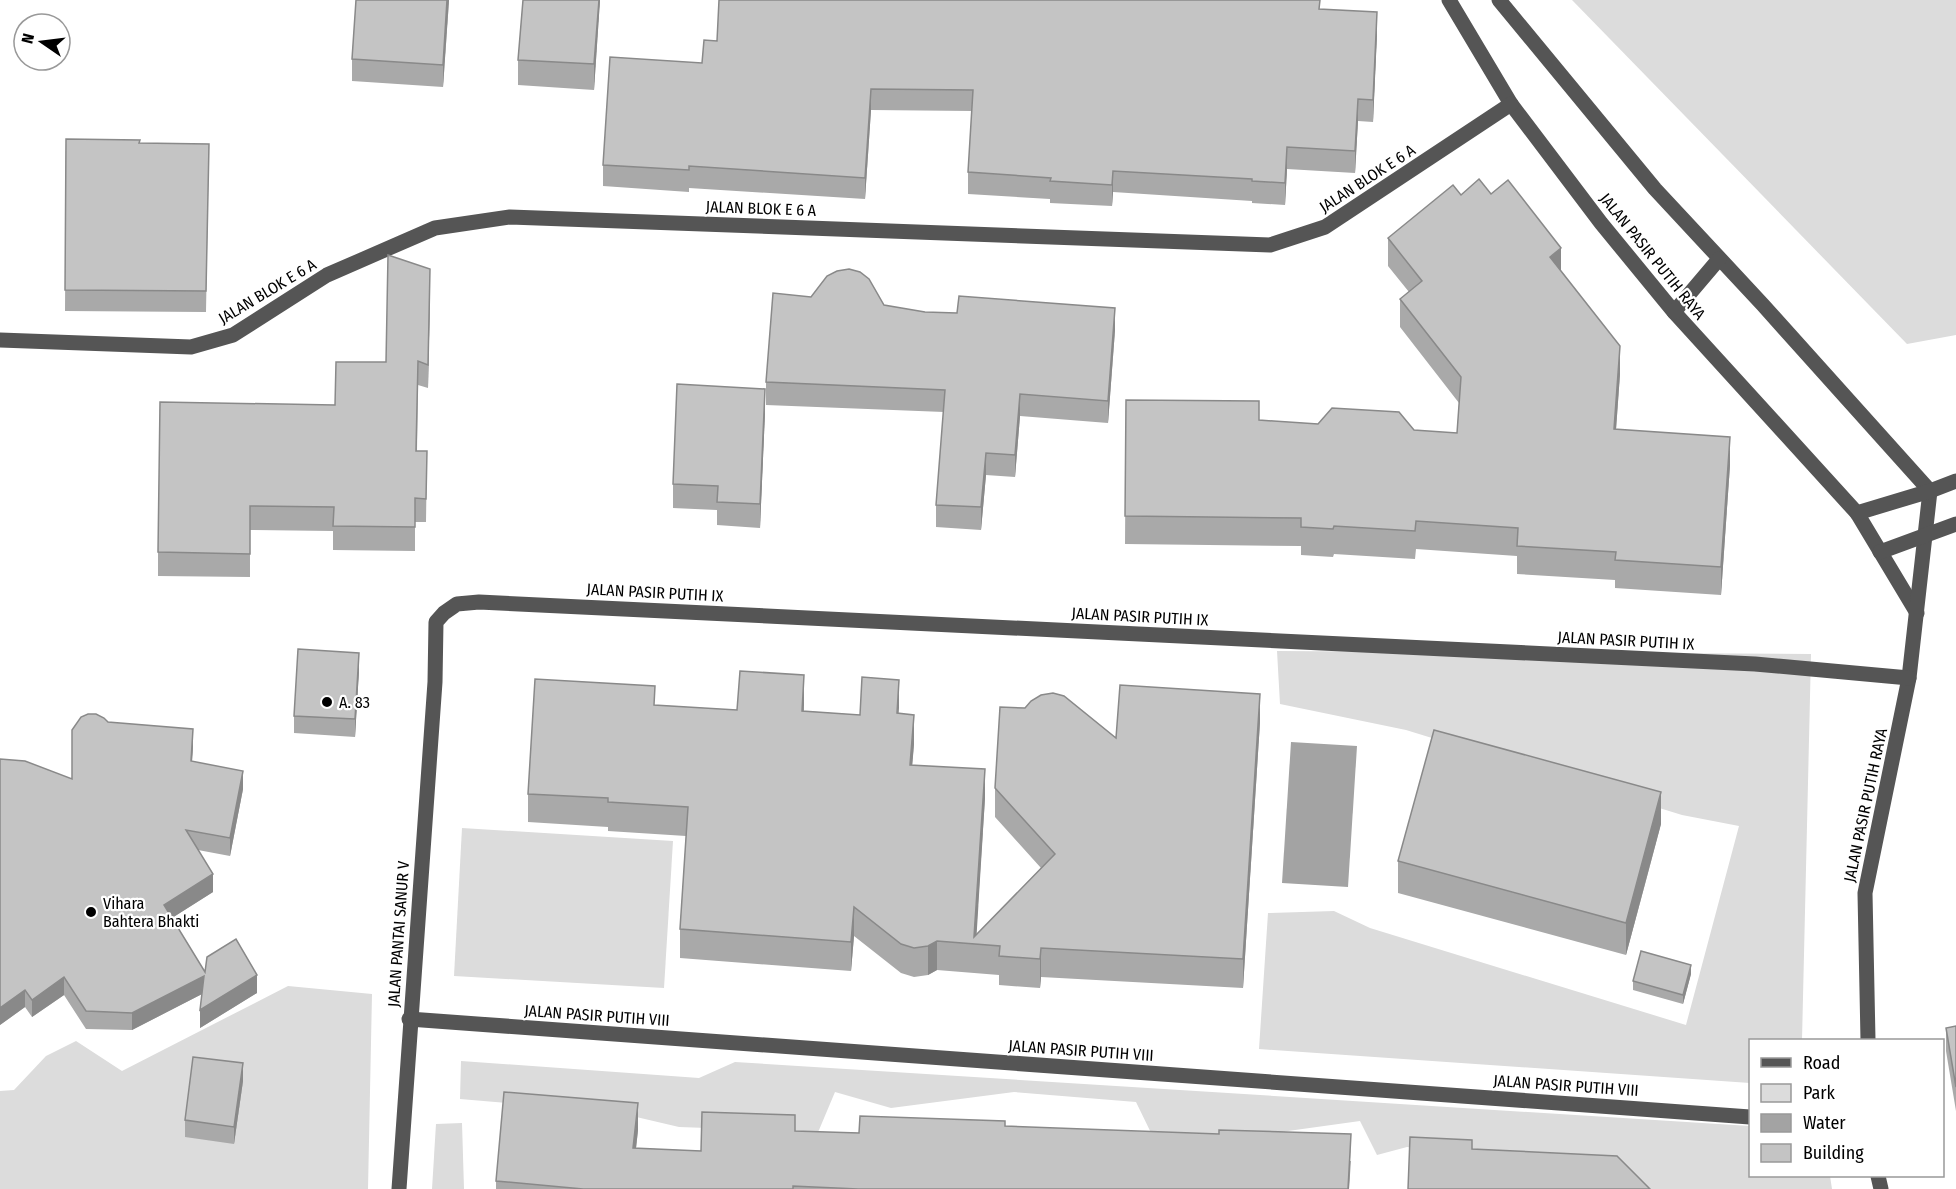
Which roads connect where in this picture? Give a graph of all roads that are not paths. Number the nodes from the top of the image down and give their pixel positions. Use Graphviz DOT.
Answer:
graph roads {
  1 [pos="1449,0"];
  2 [pos="1499,0"];
  3 [pos="1510,104"];
  4 [pos="1719,259"];
  5 [pos="1674,312"];
  6 [pos="0,340"];
  7 [pos="1956,480"];
  8 [pos="1930,491"];
  9 [pos="1857,513"];
  10 [pos="1956,524"];
  11 [pos="1925,534"];
  12 [pos="1880,552"];
  13 [pos="1917,614"];
  14 [pos="1909,678"];
  15 [pos="435,682"];
  16 [pos="410,1019"];
  17 [pos="1868,1039"];
  18 [pos="1749,1117"];
  19 [pos="399,1189"];
  1 -- 3 [label="street, JALAN PASIR PUTIH RAYA"];
  2 -- 4 [label="street"];
  3 -- 5 [label="street, JALAN PASIR PUTIH RAYA"];
  3 -- 6 [label="street, JALAN BLOK E 6 A"];
  4 -- 5 [label="street"];
  4 -- 8 [label="street"];
  5 -- 9 [label="street, JALAN PASIR PUTIH RAYA"];
  7 -- 8 [label="street"];
  8 -- 9 [label="street"];
  8 -- 11 [label="street, JALAN PASIR PUTIH RAYA"];
  9 -- 12 [label="street, JALAN PASIR PUTIH RAYA"];
  10 -- 11 [label="street"];
  11 -- 12 [label="street"];
  11 -- 13 [label="street, JALAN PASIR PUTIH RAYA"];
  12 -- 13 [label="street, JALAN PASIR PUTIH RAYA"];
  13 -- 14 [label="street, JALAN PASIR PUTIH RAYA"];
  14 -- 15 [label="street, JALAN PASIR PUTIH IX"];
  14 -- 17 [label="street, JALAN PASIR PUTIH RAYA"];
  15 -- 16 [label="street, JALAN PANTAI SANUR V"];
  16 -- 18 [label="street, JALAN PASIR PUTIH VIII"];
  16 -- 19 [label="street, JALAN PANTAI SANUR V"];
}
